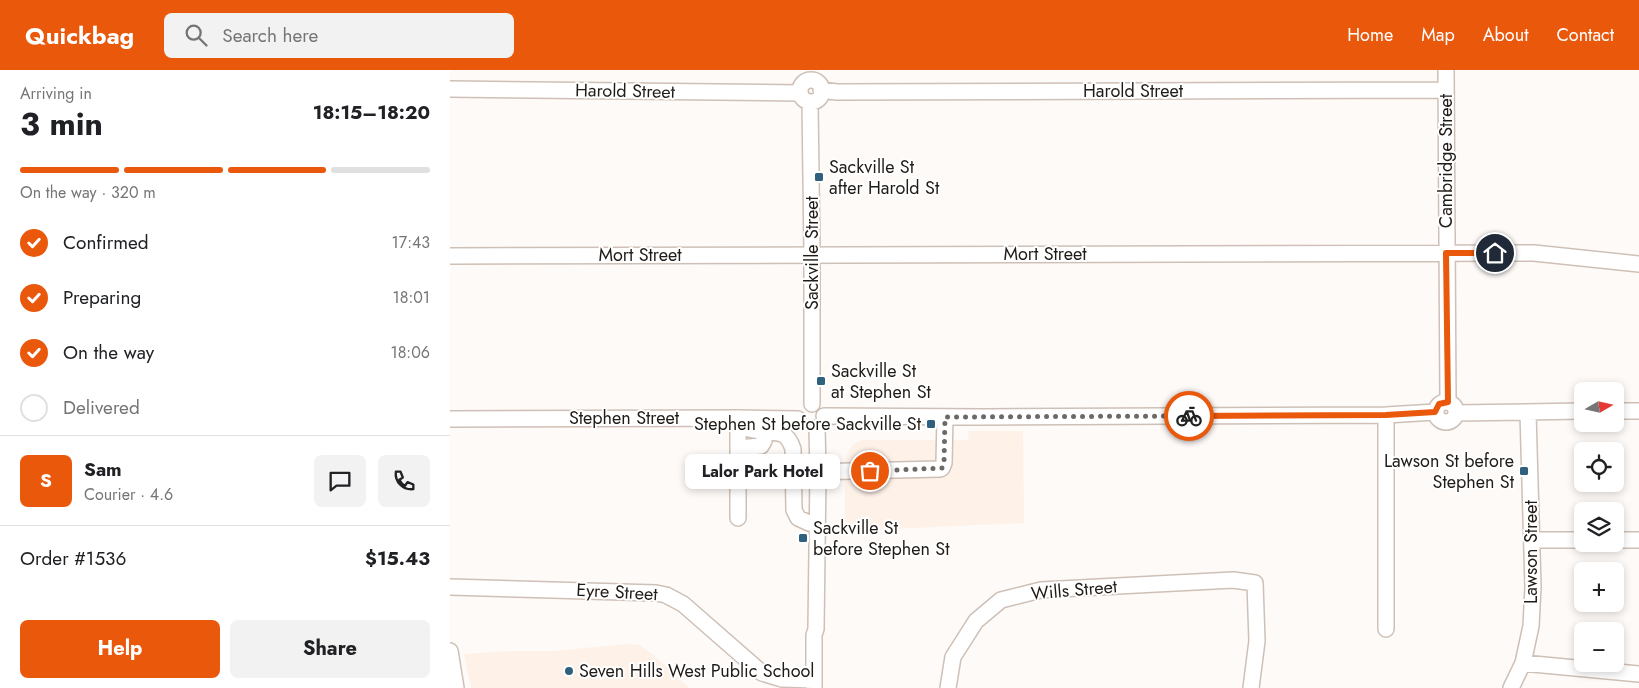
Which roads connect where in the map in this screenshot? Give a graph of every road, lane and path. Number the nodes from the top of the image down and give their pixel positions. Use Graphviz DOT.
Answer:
graph roads {
  1 [pos="1446,70"];
  2 [pos="814,80"];
  3 [pos="450,89"];
  4 [pos="1446,90"];
  5 [pos="805,97"];
  6 [pos="1446,253"];
  7 [pos="812,254"];
  8 [pos="450,256"];
  9 [pos="1639,264"];
  10 [pos="1452,407"];
  11 [pos="1574,411"];
  12 [pos="1624,411"];
  13 [pos="1639,411"];
  14 [pos="1528,412"];
  15 [pos="1386,415"];
  16 [pos="945,417"];
  17 [pos="450,419"];
  18 [pos="738,422"];
  19 [pos="812,423"];
  20 [pos="764,432"];
  21 [pos="738,448"];
  22 [pos="814,472"];
  23 [pos="738,518"];
  24 [pos="809,523"];
  25 [pos="1532,540"];
  26 [pos="1574,540"];
  27 [pos="1624,540"];
  28 [pos="1639,540"];
  29 [pos="450,587"];
  30 [pos="1386,629"];
  31 [pos="814,635"];
  32 [pos="450,651"];
  33 [pos="1523,663"];
  34 [pos="1639,674"];
  35 [pos="814,684"];
  36 [pos="456,688"];
  37 [pos="948,688"];
  38 [pos="1252,688"];
  39 [pos="1511,688"];
  1 -- 4 [label="street, Cambridge Street"];
  2 -- 4 [label="street, Harold Street"];
  2 -- 5 [label="street"];
  3 -- 5 [label="street, Harold Street"];
  4 -- 6 [label="street, Cambridge Street"];
  5 -- 7 [label="street, Sackville Street"];
  6 -- 7 [label="street, Mort Street"];
  6 -- 9 [label="street, Mort Street"];
  6 -- 10 [label="street, Cambridge Street"];
  7 -- 8 [label="street, Mort Street"];
  7 -- 19 [label="street, Sackville Street"];
  10 -- 14 [label="street"];
  10 -- 15 [label="street, Stephen Street"];
  11 -- 14 [label="street"];
  12 -- 13 [label="street"];
  14 -- 25 [label="street, Lawson Street"];
  15 -- 16 [label="street, Stephen Street"];
  15 -- 30 [label="street"];
  16 -- 19 [label="street, Stephen Street"];
  16 -- 22 [label="street"];
  17 -- 18 [label="street, Stephen Street"];
  18 -- 19 [label="street, Stephen Street"];
  18 -- 20 [label="street"];
  18 -- 21 [label="street"];
  19 -- 22 [label="street"];
  20 -- 21 [label="street"];
  20 -- 24 [label="street"];
  21 -- 23 [label="street"];
  22 -- 24 [label="street"];
  22 -- 31 [label="street"];
  24 -- 31 [label="street"];
  25 -- 26 [label="street"];
  25 -- 33 [label="street, Lawson Street"];
  27 -- 28 [label="street"];
  29 -- 35 [label="street, Eyre Street"];
  31 -- 35 [label="street"];
  32 -- 36 [label="street"];
  33 -- 34 [label="street"];
  33 -- 39 [label="street, Lawson Street"];
  37 -- 38 [label="street, Wills Street"];
}
